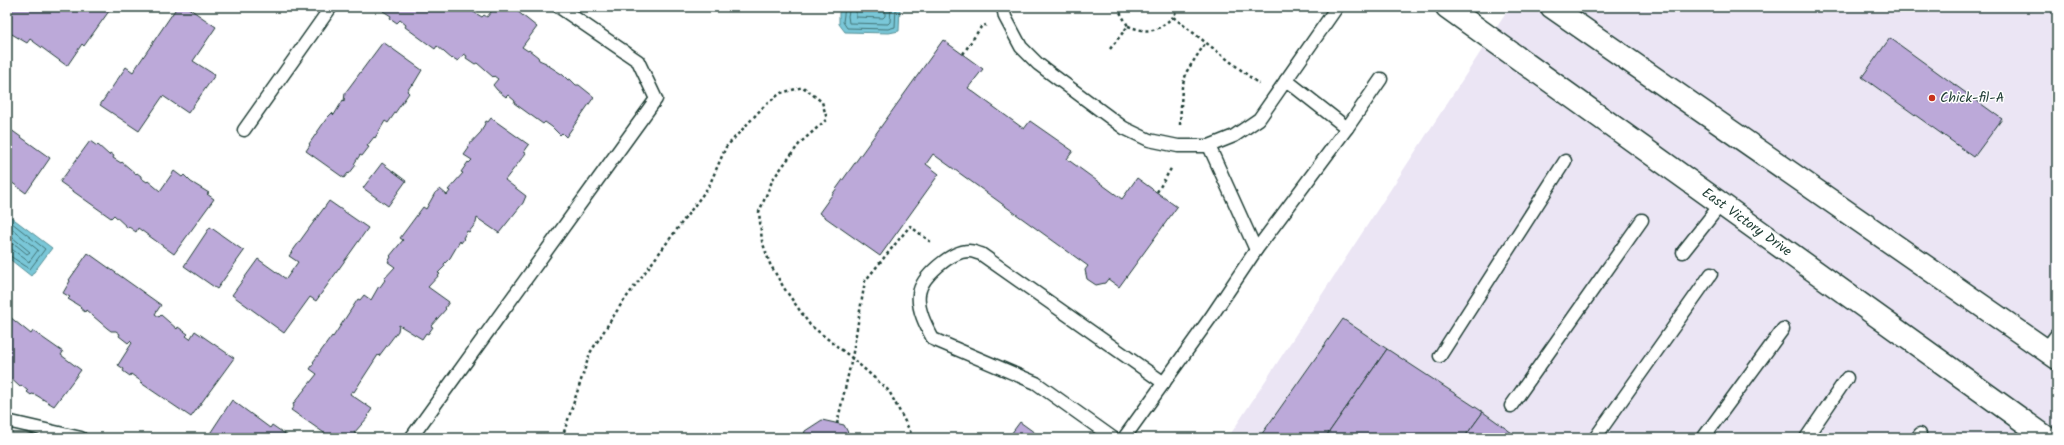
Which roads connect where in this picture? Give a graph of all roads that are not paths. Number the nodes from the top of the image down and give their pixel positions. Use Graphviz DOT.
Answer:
graph roads {
  1 [pos="331,7"];
  2 [pos="559,7"];
  3 [pos="1003,7"];
  4 [pos="1337,7"];
  5 [pos="1447,7"];
  6 [pos="1552,7"];
  7 [pos="1286,80"];
  8 [pos="1381,80"];
  9 [pos="1347,128"];
  10 [pos="244,130"];
  11 [pos="1209,146"];
  12 [pos="1565,161"];
  13 [pos="1721,204"];
  14 [pos="1642,220"];
  15 [pos="1256,250"];
  16 [pos="1684,252"];
  17 [pos="1710,274"];
  18 [pos="1783,329"];
  19 [pos="2053,348"];
  20 [pos="1440,356"];
  21 [pos="1848,378"];
  22 [pos="1164,383"];
  23 [pos="1511,406"];
  24 [pos="7,421"];
  25 [pos="81,438"];
  26 [pos="411,438"];
  27 [pos="1113,438"];
  28 [pos="1124,438"];
  29 [pos="1595,438"];
  30 [pos="1703,438"];
  31 [pos="1806,438"];
  32 [pos="2047,438"];
  1 -- 10 [label="lane"];
  2 -- 26 [label="lane"];
  3 -- 11 [label="lane"];
  4 -- 7 [label="lane"];
  5 -- 13 [label="main road, East Victory Drive"];
  6 -- 19 [label="main road"];
  7 -- 9 [label="lane"];
  7 -- 11 [label="lane"];
  8 -- 9 [label="lane"];
  9 -- 15 [label="lane"];
  11 -- 15 [label="lane"];
  12 -- 20 [label="lane"];
  13 -- 16 [label="lane"];
  13 -- 32 [label="main road, East Victory Drive"];
  14 -- 23 [label="lane"];
  15 -- 22 [label="lane"];
  17 -- 29 [label="lane"];
  18 -- 30 [label="lane"];
  21 -- 31 [label="lane"];
  22 -- 27 [label="lane"];
  22 -- 28 [label="lane"];
  24 -- 25 [label="lane"];
}
